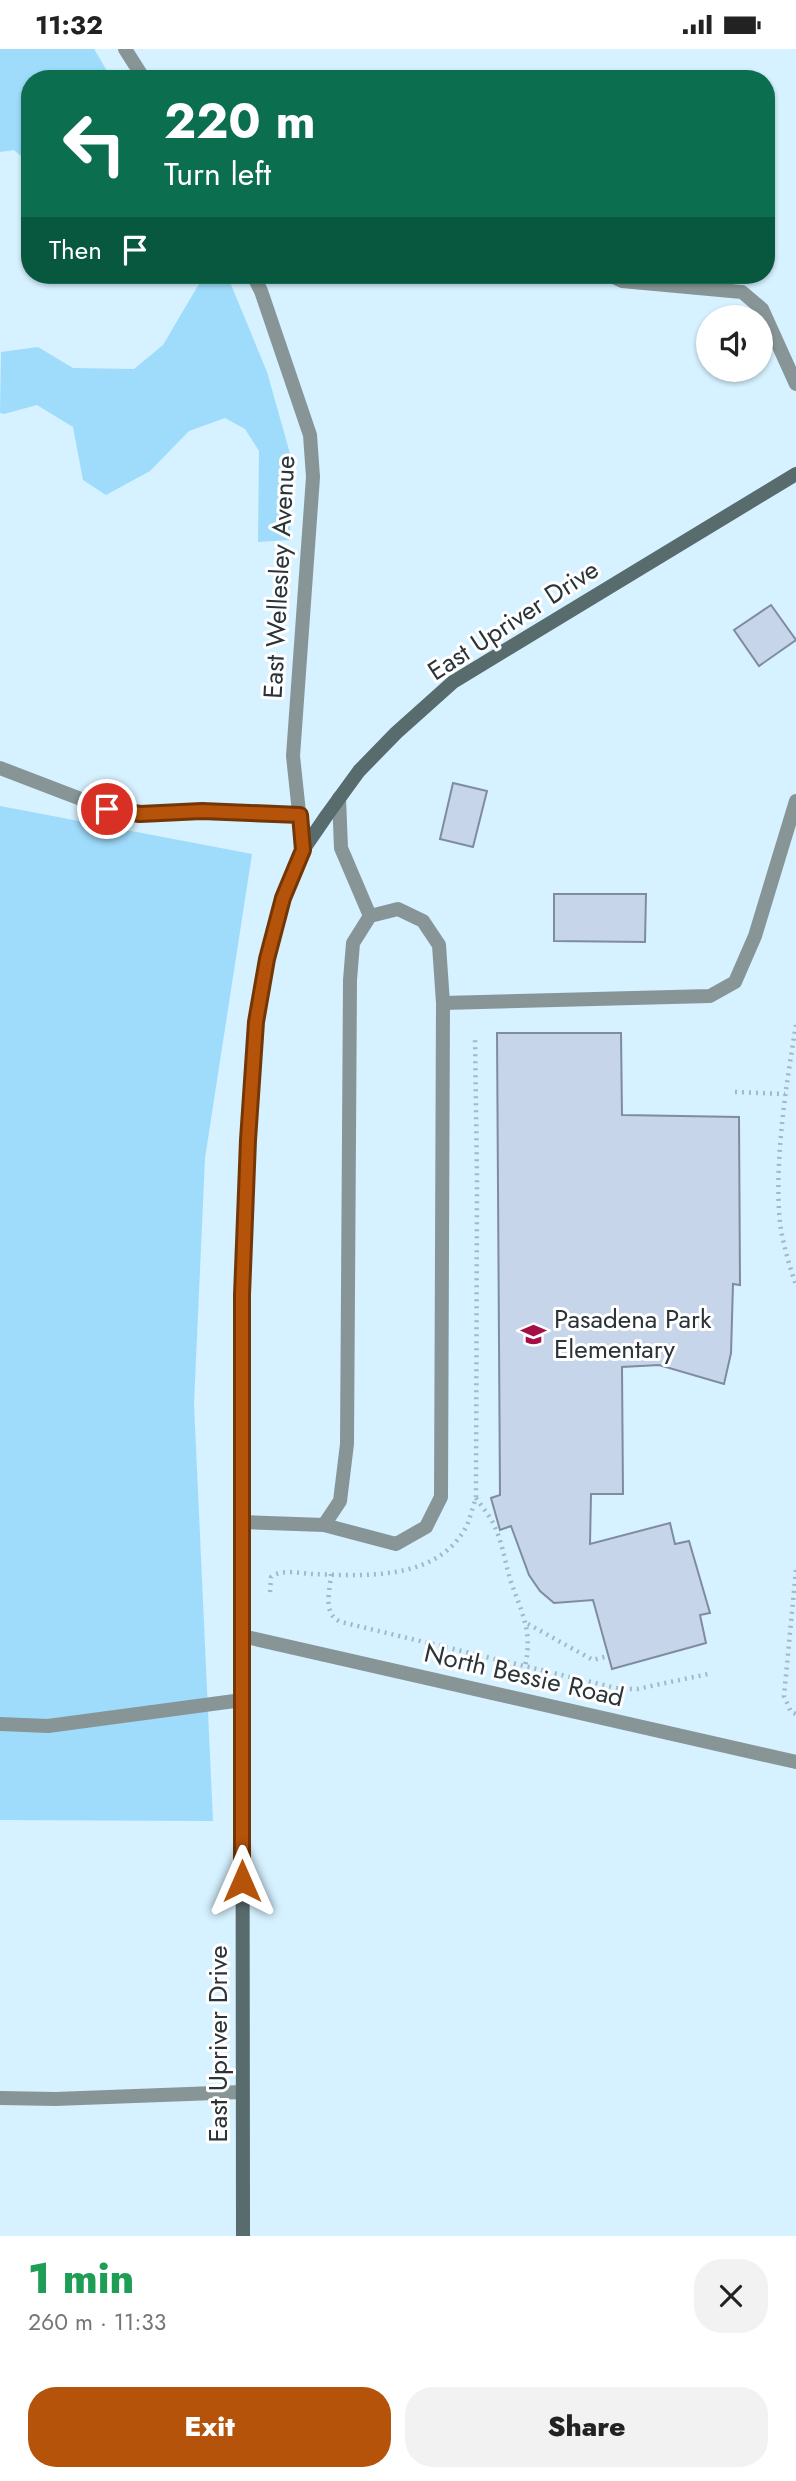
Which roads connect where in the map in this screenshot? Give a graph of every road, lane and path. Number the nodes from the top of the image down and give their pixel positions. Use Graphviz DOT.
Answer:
graph roads {
  1 [pos="125,49"];
  2 [pos="138,70"];
  3 [pos="258,284"];
  4 [pos="655,284"];
  5 [pos="796,384"];
  6 [pos="796,474"];
  7 [pos="0,768"];
  8 [pos="339,798"];
  9 [pos="796,801"];
  10 [pos="300,815"];
  11 [pos="303,850"];
  12 [pos="370,916"];
  13 [pos="443,1003"];
  14 [pos="796,1025"];
  15 [pos="735,1092"];
  16 [pos="785,1094"];
  17 [pos="796,1285"];
  18 [pos="476,1498"];
  19 [pos="241,1522"];
  20 [pos="324,1525"];
  21 [pos="796,1570"];
  22 [pos="331,1574"];
  23 [pos="527,1623"];
  24 [pos="242,1636"];
  25 [pos="608,1656"];
  26 [pos="525,1666"];
  27 [pos="708,1674"];
  28 [pos="242,1700"];
  29 [pos="796,1714"];
  30 [pos="0,1724"];
  31 [pos="796,1762"];
  32 [pos="242,2092"];
  33 [pos="0,2098"];
  34 [pos="243,2236"];
  1 -- 2 [label="street"];
  3 -- 10 [label="street, East Wellesley Avenue"];
  4 -- 5 [label="street"];
  6 -- 8 [label="main road, East Upriver Drive"];
  7 -- 10 [label="street"];
  8 -- 11 [label="main road, East Upriver Drive"];
  8 -- 12 [label="street"];
  9 -- 13 [label="street"];
  10 -- 11 [label="street, East Wellesley Avenue"];
  11 -- 19 [label="main road, East Upriver Drive"];
  12 -- 13 [label="street"];
  12 -- 20 [label="street"];
  13 -- 20 [label="street"];
  14 -- 16 [label="path"];
  15 -- 16 [label="path"];
  16 -- 17 [label="path"];
  18 -- 23 [label="path"];
  19 -- 20 [label="street"];
  19 -- 24 [label="main road, East Upriver Drive"];
  21 -- 29 [label="path"];
  22 -- 26 [label="path"];
  23 -- 25 [label="path"];
  23 -- 26 [label="path"];
  24 -- 28 [label="main road, East Upriver Drive"];
  24 -- 31 [label="street, North Bessie Road"];
  26 -- 27 [label="path"];
  28 -- 30 [label="street"];
  28 -- 32 [label="main road, East Upriver Drive"];
  32 -- 33 [label="street"];
  32 -- 34 [label="main road, East Upriver Drive"];
}
